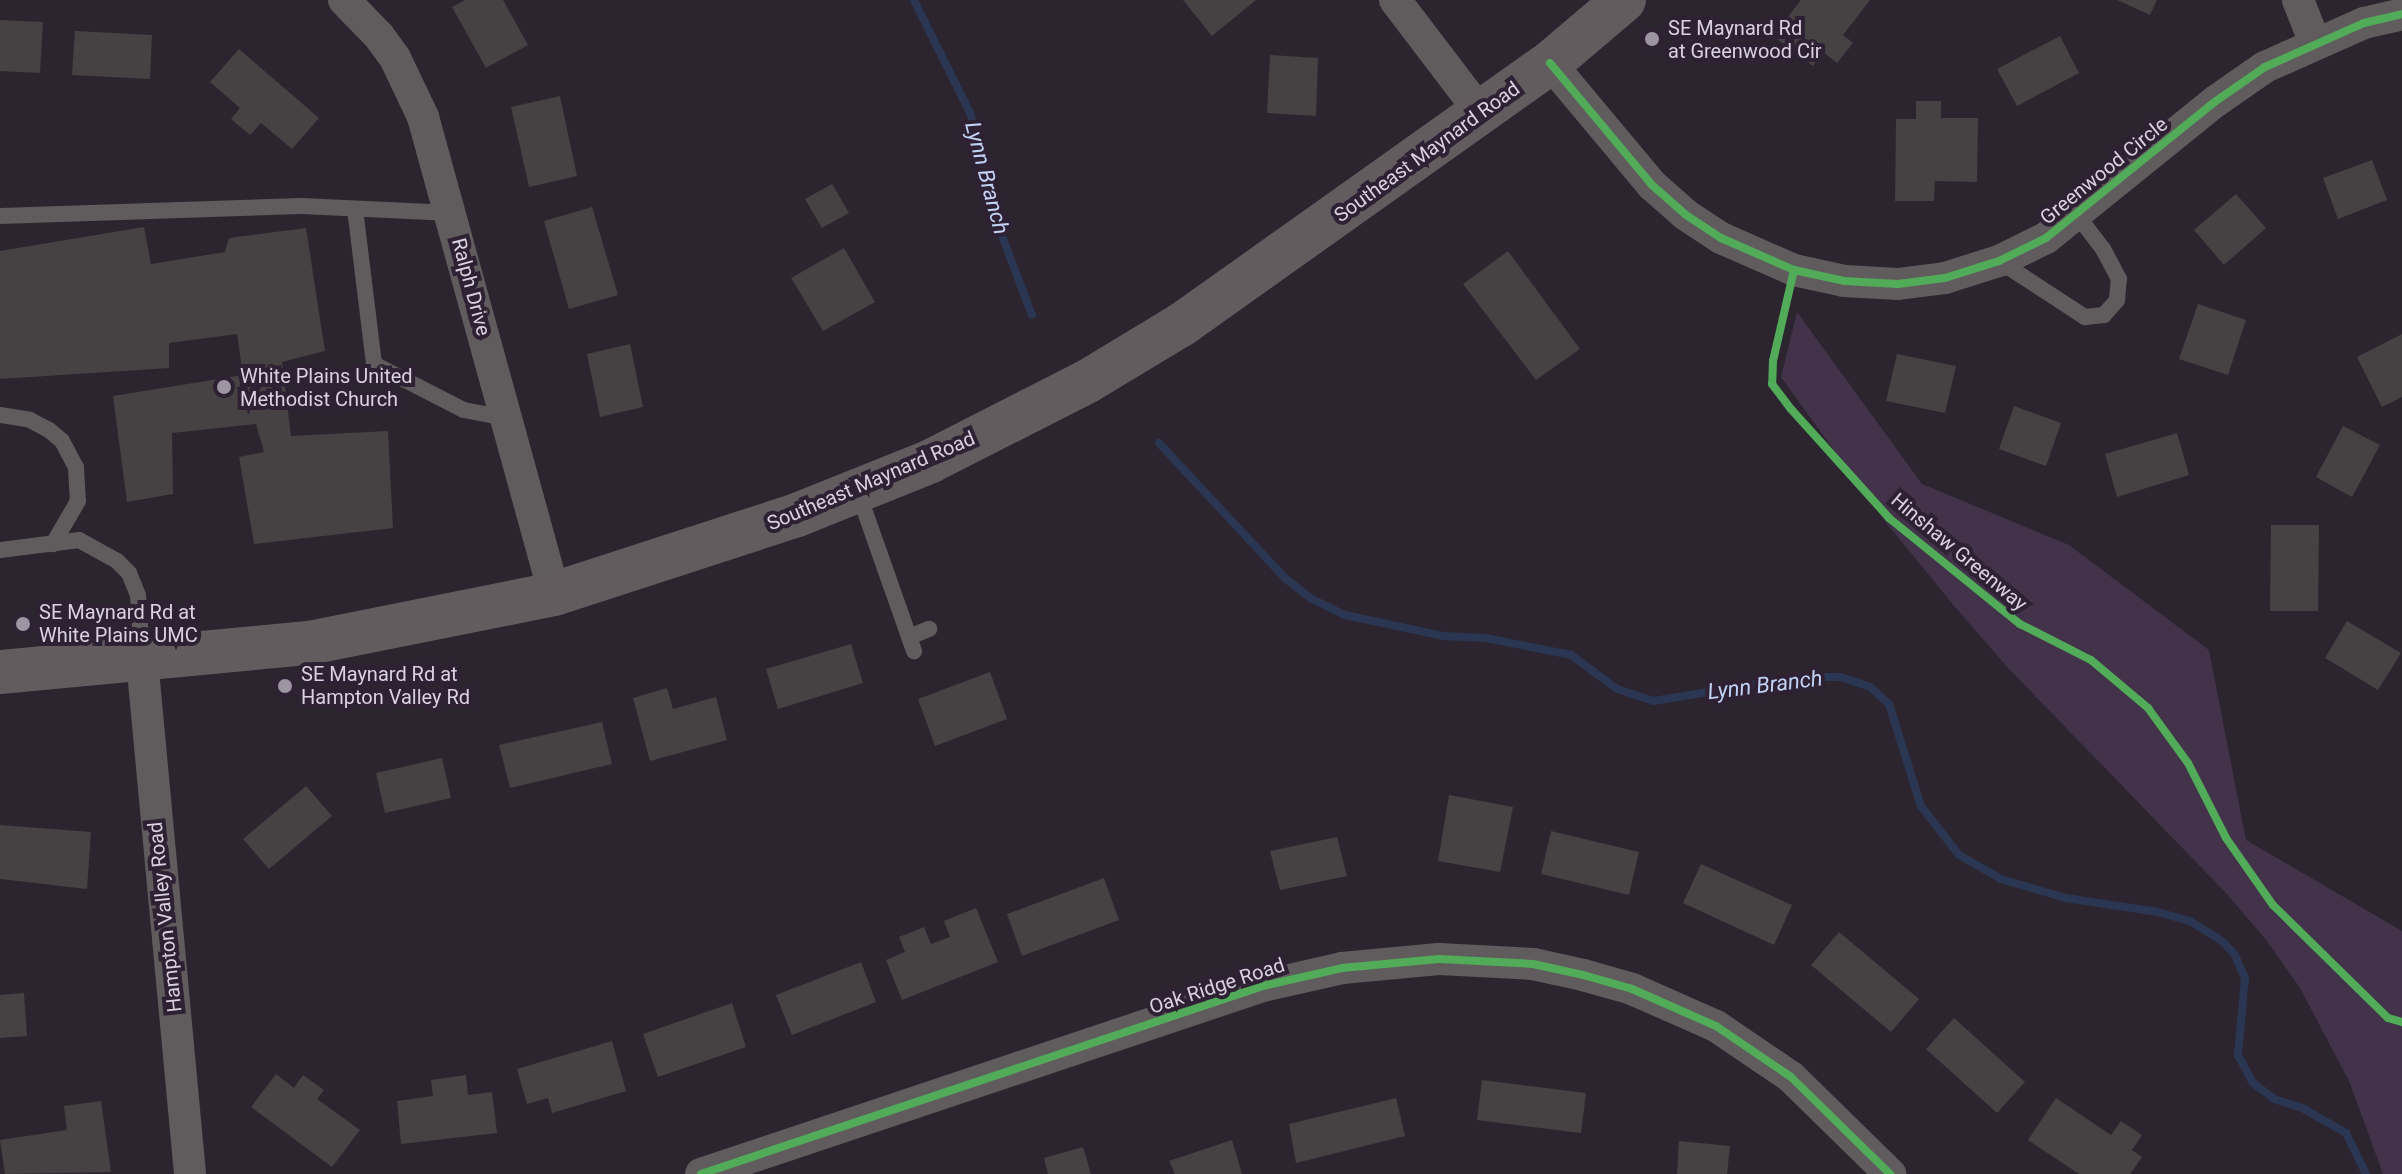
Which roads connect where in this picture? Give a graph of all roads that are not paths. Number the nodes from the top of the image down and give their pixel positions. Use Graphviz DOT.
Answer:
graph roads {
  1 [pos="344,0"];
  2 [pos="1395,0"];
  3 [pos="1624,0"];
  4 [pos="2298,0"];
  5 [pos="2402,14"];
  6 [pos="2315,43"];
  7 [pos="1550,63"];
  8 [pos="1481,113"];
  9 [pos="355,209"];
  10 [pos="452,213"];
  11 [pos="2077,215"];
  12 [pos="0,216"];
  13 [pos="1999,261"];
  14 [pos="0,415"];
  15 [pos="505,418"];
  16 [pos="857,491"];
  17 [pos="53,544"];
  18 [pos="0,550"];
  19 [pos="554,594"];
  20 [pos="929,629"];
  21 [pos="142,660"];
  22 [pos="0,672"];
  23 [pos="1881,1171"];
  24 [pos="190,1174"];
  25 [pos="701,1174"];
  1 -- 10 [label="street, Ralph Drive"];
  2 -- 8 [label="street"];
  3 -- 7 [label="main road, Southeast Maynard Road"];
  4 -- 6 [label="street"];
  5 -- 6 [label="street, Greenwood Circle"];
  6 -- 11 [label="street, Greenwood Circle"];
  7 -- 8 [label="main road, Southeast Maynard Road"];
  7 -- 13 [label="street, Greenwood Circle"];
  8 -- 16 [label="main road, Southeast Maynard Road"];
  9 -- 10 [label="lane"];
  9 -- 12 [label="lane"];
  9 -- 15 [label="lane"];
  10 -- 15 [label="street, Ralph Drive"];
  11 -- 13 [label="street, Greenwood Circle"];
  11 -- 13 [label="lane"];
  14 -- 17 [label="lane"];
  15 -- 19 [label="street, Ralph Drive"];
  16 -- 19 [label="main road, Southeast Maynard Road"];
  16 -- 20 [label="lane"];
  17 -- 18 [label="lane"];
  17 -- 21 [label="lane"];
  19 -- 21 [label="main road, Southeast Maynard Road"];
  21 -- 22 [label="main road, Southeast Maynard Road"];
  21 -- 24 [label="street, Hampton Valley Road"];
  23 -- 25 [label="street, Oak Ridge Road"];
}
